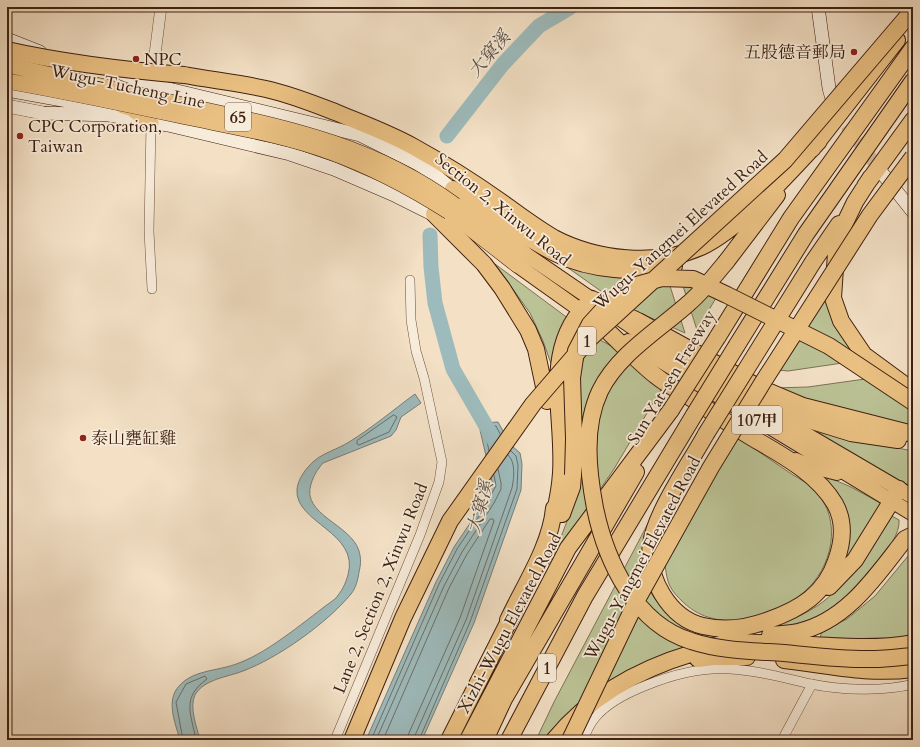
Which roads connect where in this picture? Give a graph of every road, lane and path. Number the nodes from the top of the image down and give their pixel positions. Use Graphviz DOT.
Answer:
graph roads {
  1 [pos="161,7"];
  2 [pos="818,7"];
  3 [pos="913,10"];
  4 [pos="913,20"];
  5 [pos="7,39"];
  6 [pos="913,48"];
  7 [pos="7,50"];
  8 [pos="7,60"];
  9 [pos="7,65"];
  10 [pos="7,71"];
  11 [pos="7,81"];
  12 [pos="96,81"];
  13 [pos="913,81"];
  14 [pos="152,85"];
  15 [pos="7,90"];
  16 [pos="7,106"];
  17 [pos="835,110"];
  18 [pos="109,115"];
  19 [pos="913,120"];
  20 [pos="151,123"];
  21 [pos="819,141"];
  22 [pos="913,157"];
  23 [pos="913,163"];
  24 [pos="877,175"];
  25 [pos="894,187"];
  26 [pos="453,189"];
  27 [pos="446,210"];
  28 [pos="913,212"];
  29 [pos="520,259"];
  30 [pos="410,280"];
  31 [pos="152,289"];
  32 [pos="592,299"];
  33 [pos="579,311"];
  34 [pos="602,325"];
  35 [pos="913,392"];
  36 [pos="913,402"];
  37 [pos="757,404"];
  38 [pos="671,410"];
  39 [pos="913,434"];
  40 [pos="913,442"];
  41 [pos="775,451"];
  42 [pos="853,477"];
  43 [pos="895,495"];
  44 [pos="913,497"];
  45 [pos="913,514"];
  46 [pos="553,518"];
  47 [pos="913,535"];
  48 [pos="585,596"];
  49 [pos="810,600"];
  50 [pos="508,620"];
  51 [pos="913,642"];
  52 [pos="726,643"];
  53 [pos="912,670"];
  54 [pos="622,682"];
  55 [pos="812,684"];
  56 [pos="335,740"];
  57 [pos="352,740"];
  58 [pos="450,740"];
  59 [pos="468,740"];
  60 [pos="485,740"];
  61 [pos="509,740"];
  62 [pos="520,740"];
  63 [pos="554,740"];
  64 [pos="570,740"];
  65 [pos="583,740"];
  66 [pos="782,740"];
  1 -- 14 [label="street"];
  2 -- 17 [label="main road"];
  3 -- 57 [label="highway, Wugu-Yangmei Elevated Road / 1, bridge"];
  4 -- 21 [label="highway"];
  5 -- 14 [label="main road, 107甲"];
  6 -- 38 [label="highway, Sun Yat-sen Freeway / 1, bridge"];
  7 -- 21 [label="highway, bridge"];
  8 -- 12 [label="main road, 107甲"];
  9 -- 27 [label="highway, Wugu-Tucheng Line / 65, bridge"];
  10 -- 12 [label="highway"];
  10 -- 20 [label="highway"];
  11 -- 27 [label="highway, Wugu-Tucheng Line / 65, bridge"];
  12 -- 14 [label="main road, 107甲"];
  13 -- 48 [label="highway, 1, bridge"];
  14 -- 20 [label="street"];
  14 -- 26 [label="main road, Section 2, Xinwu Road / 107甲"];
  15 -- 18 [label="main road, 107甲"];
  16 -- 18 [label="main road, 107甲"];
  18 -- 20 [label="main road, 107甲"];
  19 -- 24 [label="highway"];
  20 -- 27 [label="main road, Section 2, Xinwu Road / 107甲"];
  20 -- 31 [label="street"];
  21 -- 26 [label="highway"];
  21 -- 53 [label="highway, bridge"];
  22 -- 64 [label="highway, Wugu-Yangmei Elevated Road, bridge"];
  23 -- 25 [label="street"];
  24 -- 25 [label="main road"];
  24 -- 35 [label="highway"];
  24 -- 49 [label="highway, bridge"];
  25 -- 28 [label="main road"];
  26 -- 29 [label="main road, Section 2, Xinwu Road / 107甲"];
  27 -- 29 [label="highway, Wugu-Tucheng Line / 65"];
  27 -- 29 [label="main road, Section 2, Xinwu Road / 107甲"];
  27 -- 46 [label="highway"];
  29 -- 32 [label="main road, Section 2, Xinwu Road / 107甲"];
  29 -- 33 [label="main road, Section 2, Xinwu Road / 107甲"];
  30 -- 56 [label="street, Lane 2, Section 2, Xinwu Road"];
  32 -- 33 [label="highway"];
  32 -- 37 [label="main road, Section 2, Xinwu Road / 107甲"];
  32 -- 39 [label="highway"];
  33 -- 34 [label="main road, Section 2, Xinwu Road / 107甲"];
  33 -- 46 [label="highway"];
  34 -- 41 [label="highway"];
  34 -- 42 [label="main road, Section 2, Xinwu Road / 107甲"];
  36 -- 50 [label="highway, bridge"];
  37 -- 40 [label="highway"];
  37 -- 43 [label="main road, Section 2, Xinwu Road / 107甲"];
  38 -- 59 [label="highway, Xizhi-Wugu Elevated Road / 1"];
  38 -- 60 [label="highway, Sun Yat-sen Freeway / 1"];
  41 -- 42 [label="main road"];
  41 -- 49 [label="highway"];
  42 -- 43 [label="main road, Section 2, Xinwu Road / 107甲"];
  43 -- 44 [label="main road, Section 2, Xinwu Road / 107甲"];
  43 -- 45 [label="main road, Section 2, Xinwu Road / 107甲"];
  43 -- 49 [label="highway"];
  46 -- 50 [label="highway"];
  47 -- 52 [label="highway"];
  48 -- 61 [label="highway, 1"];
  48 -- 62 [label="highway, 1"];
  50 -- 58 [label="highway"];
  51 -- 52 [label="highway"];
  52 -- 54 [label="highway"];
  53 -- 54 [label="highway"];
  53 -- 55 [label="street"];
  54 -- 63 [label="highway"];
  55 -- 65 [label="street"];
  55 -- 66 [label="street"];
}
